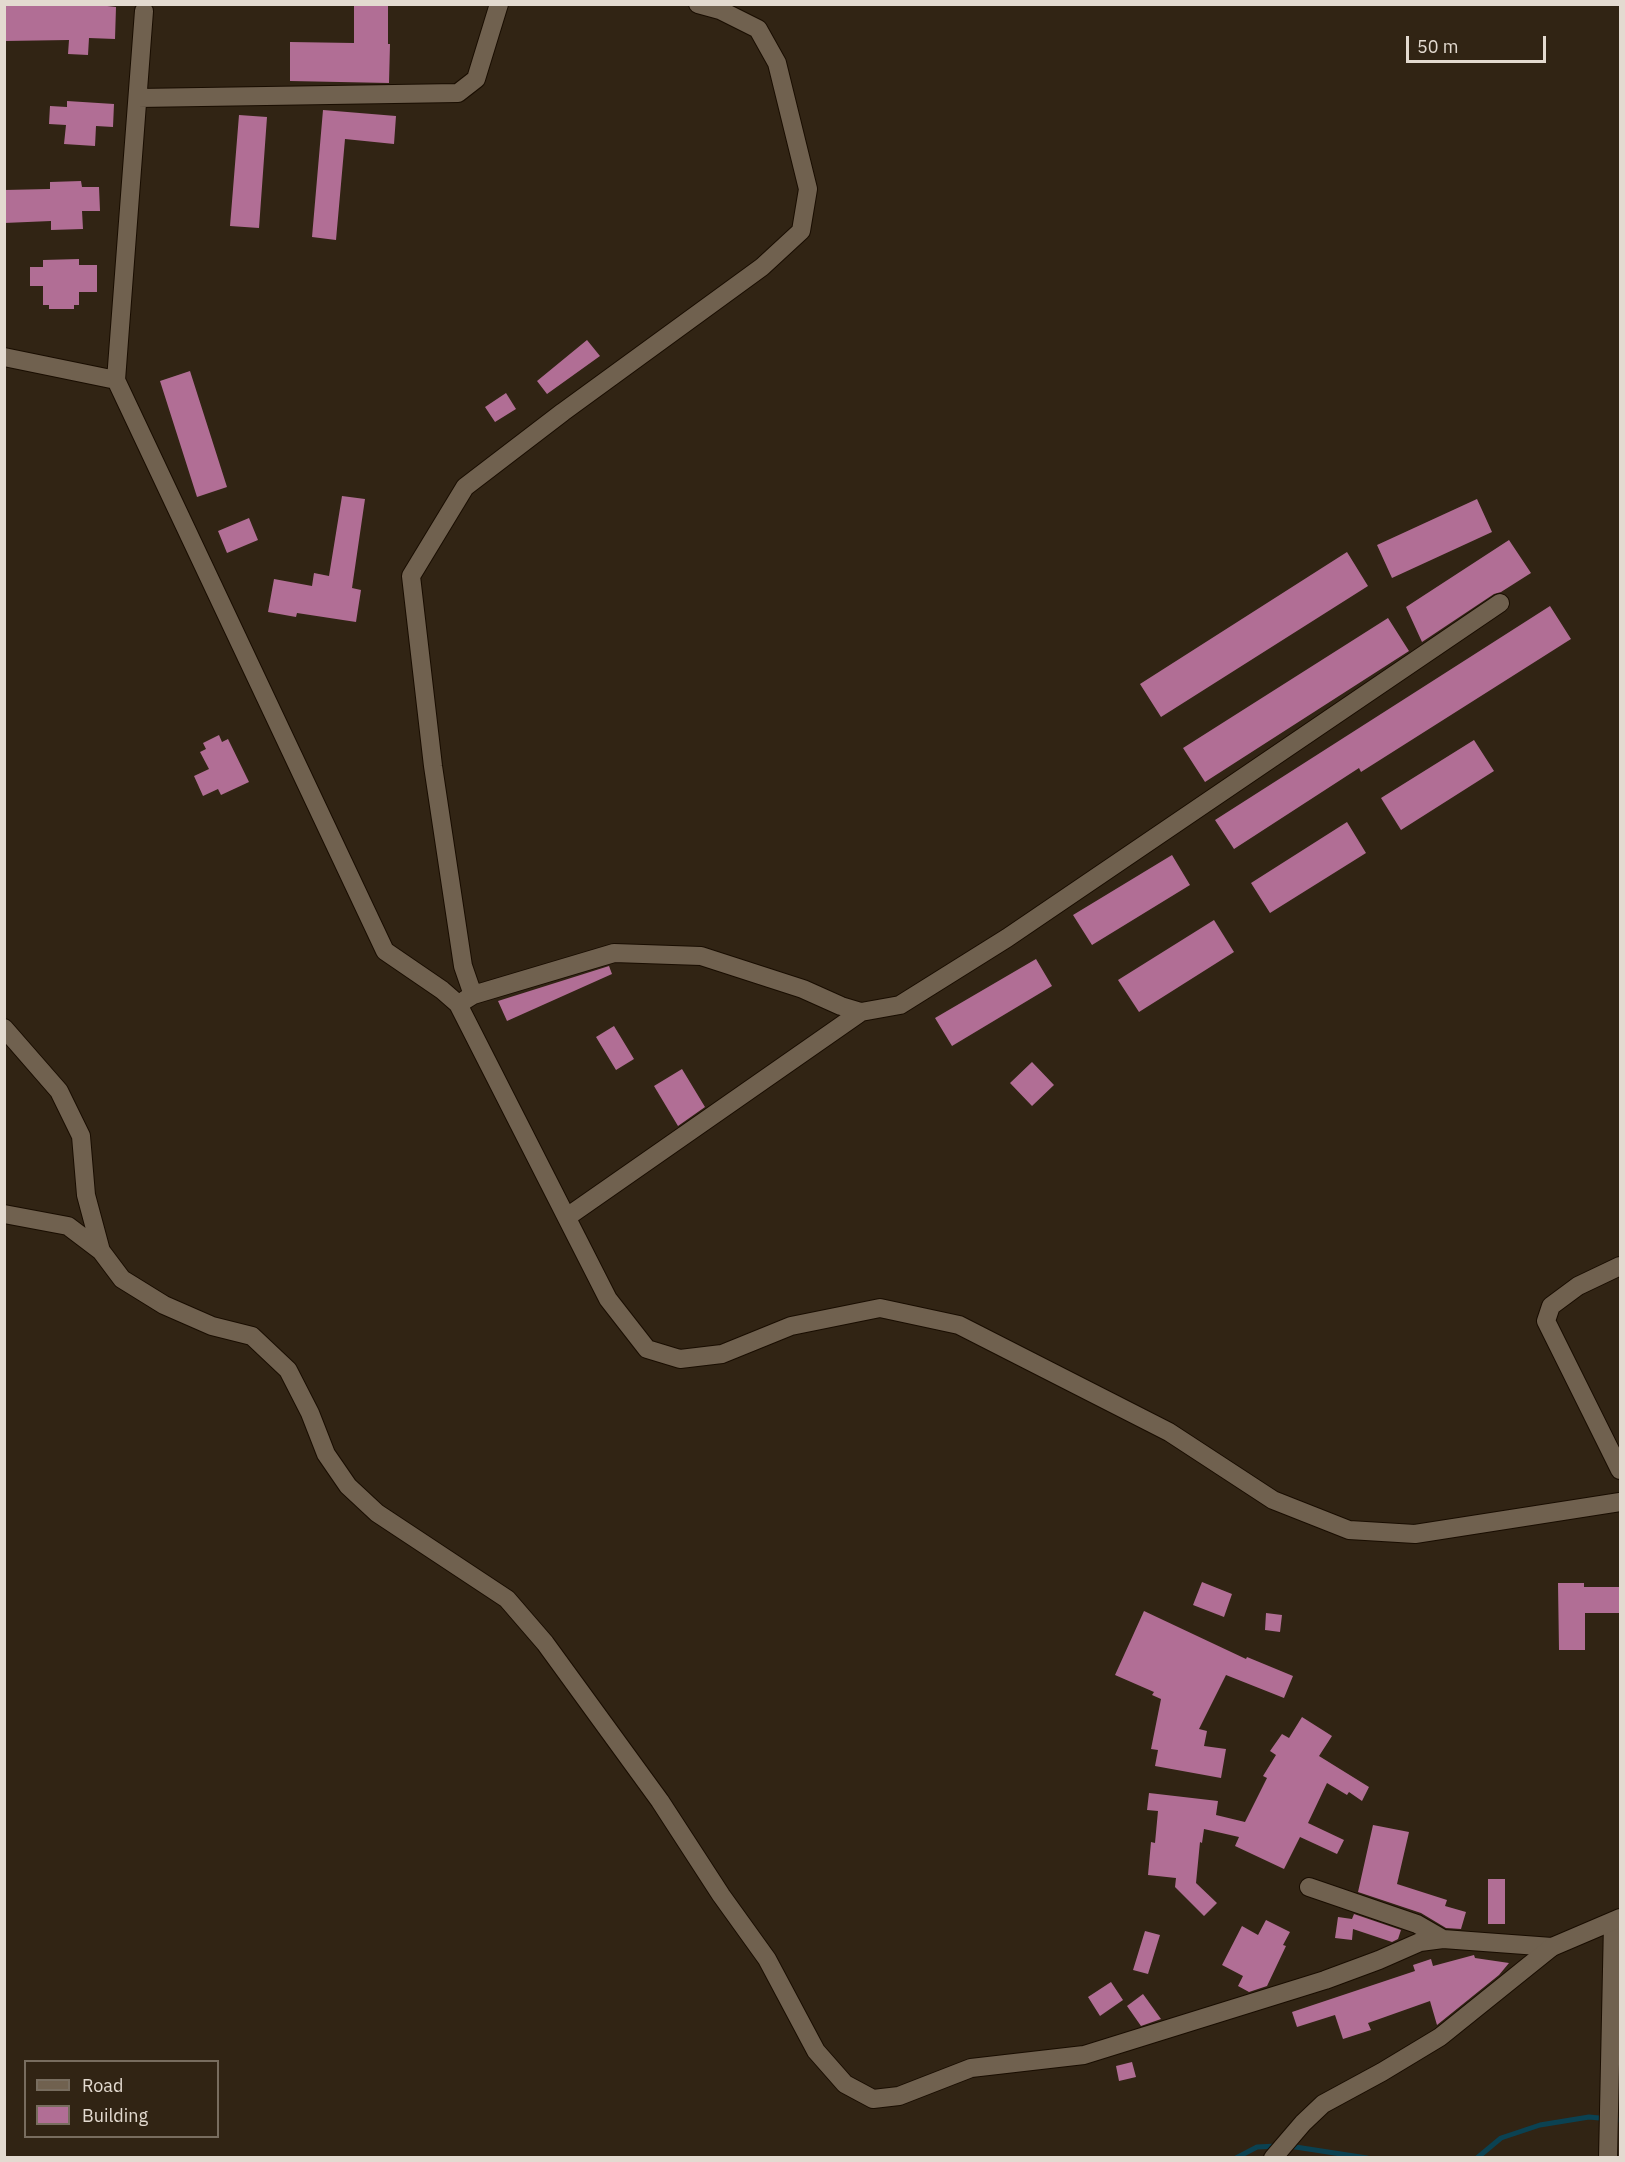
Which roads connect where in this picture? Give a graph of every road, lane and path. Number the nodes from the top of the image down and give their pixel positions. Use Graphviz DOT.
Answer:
graph roads {
  1 [pos="499,4"];
  2 [pos="698,4"];
  3 [pos="144,11"];
  4 [pos="138,98"];
  5 [pos="4,357"];
  6 [pos="116,380"];
  7 [pos="1500,603"];
  8 [pos="466,999"];
  9 [pos="861,1012"];
  10 [pos="4,1028"];
  11 [pos="4,1214"];
  12 [pos="567,1217"];
  13 [pos="100,1251"];
  14 [pos="1620,1266"];
  15 [pos="1620,1470"];
  16 [pos="1620,1502"];
  17 [pos="1309,1887"];
  18 [pos="1617,1920"];
  19 [pos="1443,1939"];
  20 [pos="1552,1947"];
  21 [pos="1278,2152"];
  22 [pos="1608,2157"];
  1 -- 4 [label="street"];
  2 -- 8 [label="street"];
  3 -- 4 [label="street"];
  4 -- 6 [label="street"];
  5 -- 6 [label="street"];
  6 -- 8 [label="street"];
  7 -- 9 [label="street"];
  8 -- 9 [label="street"];
  8 -- 12 [label="street"];
  9 -- 12 [label="street"];
  10 -- 13 [label="street"];
  11 -- 13 [label="street"];
  12 -- 16 [label="street"];
  13 -- 19 [label="street"];
  14 -- 15 [label="street"];
  17 -- 19 [label="street"];
  18 -- 20 [label="street"];
  18 -- 22 [label="street"];
  19 -- 20 [label="street"];
  20 -- 21 [label="street"];
}
